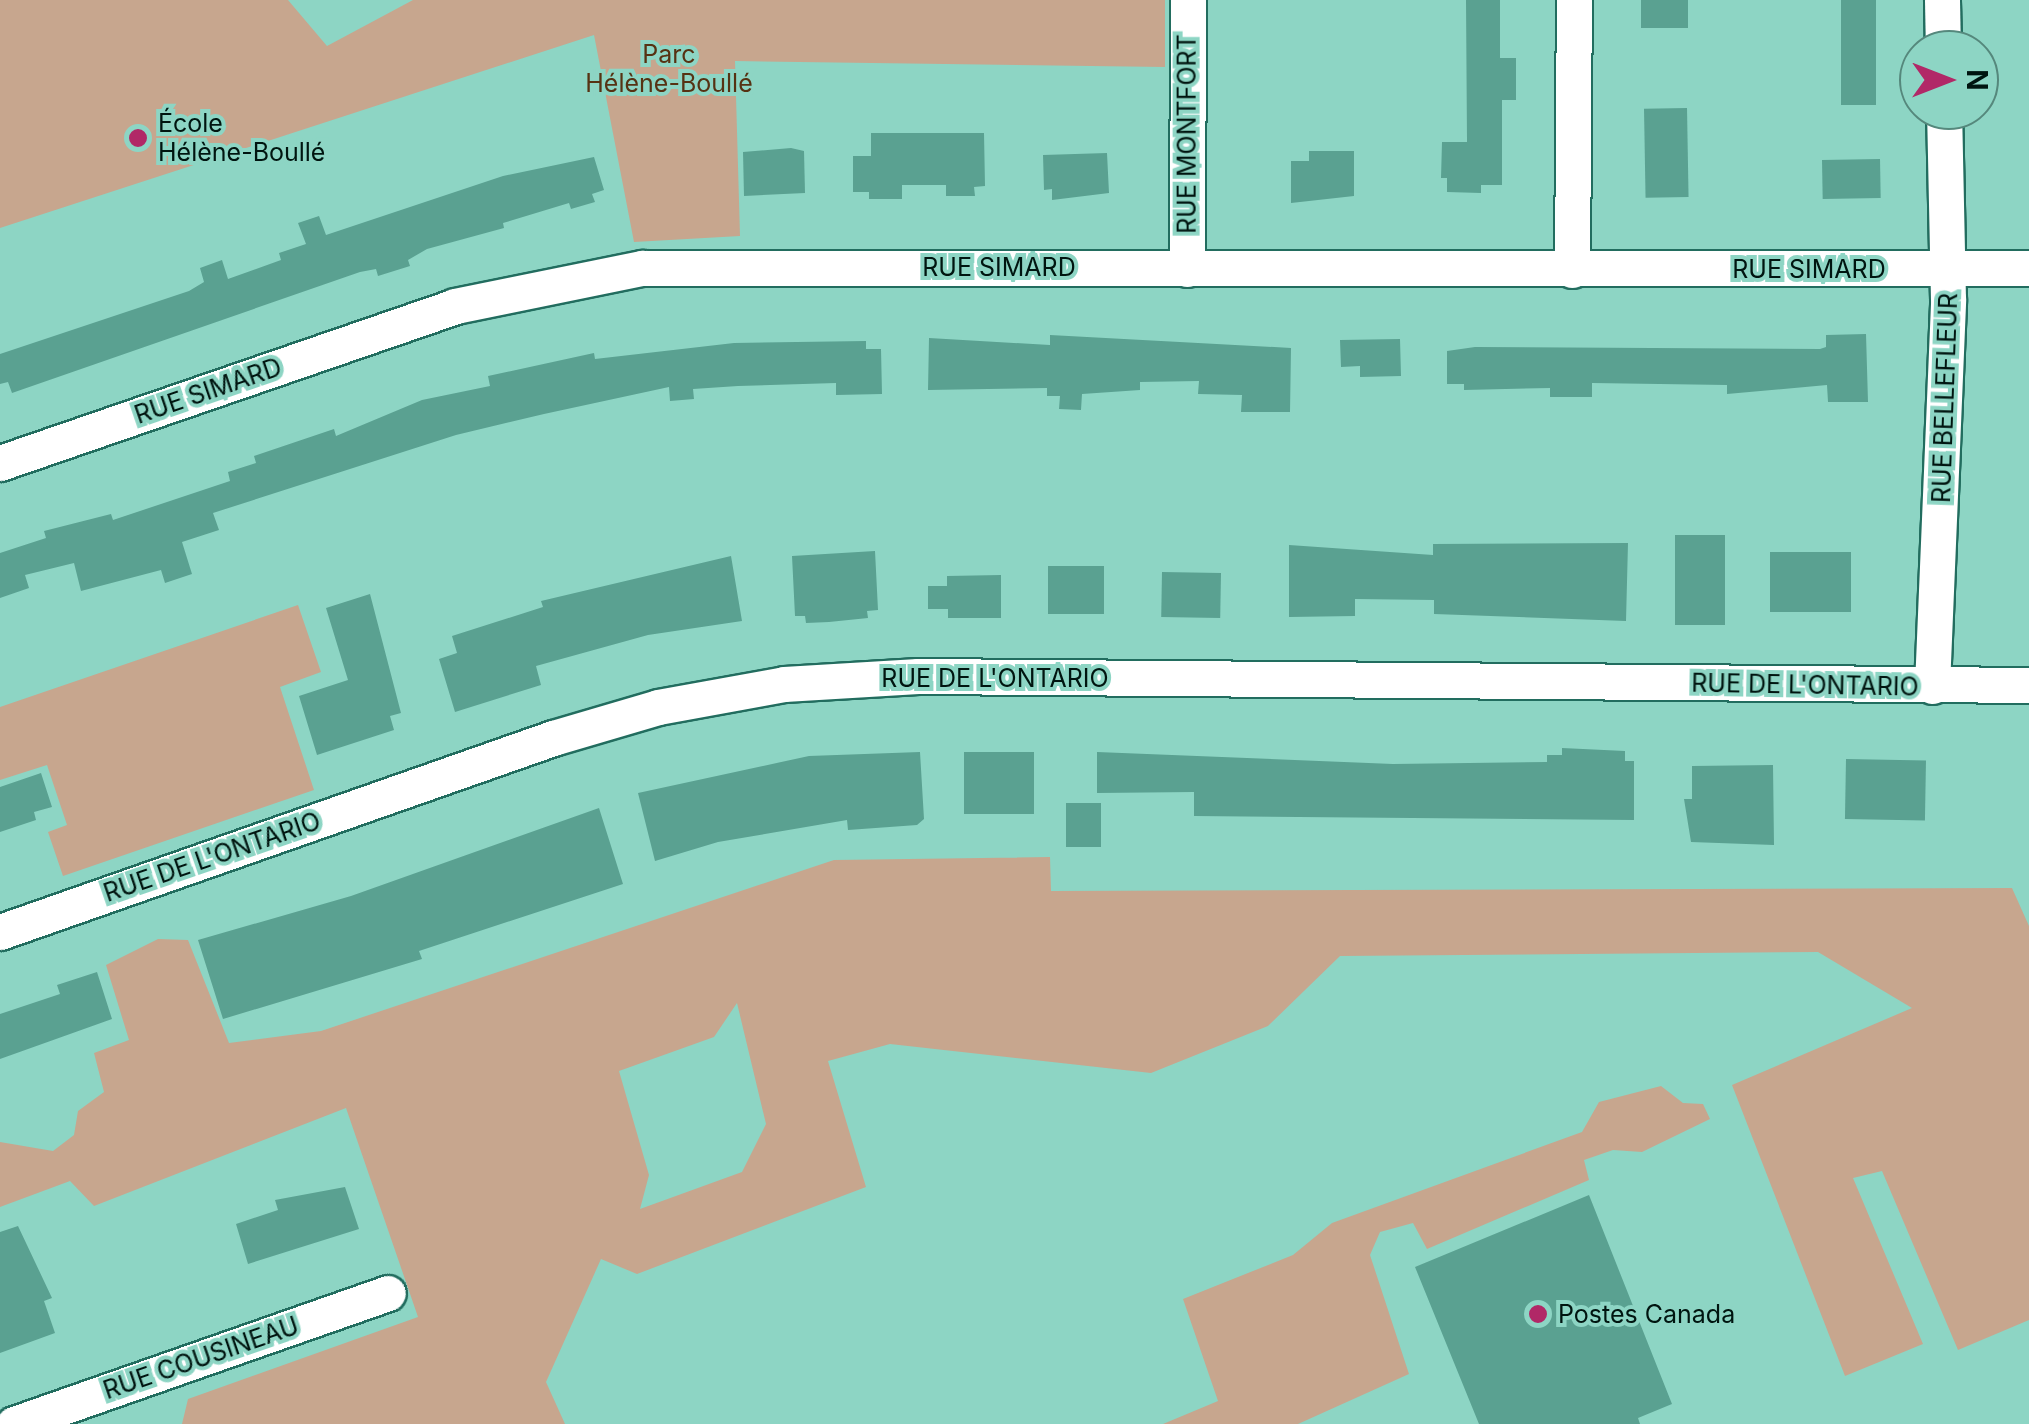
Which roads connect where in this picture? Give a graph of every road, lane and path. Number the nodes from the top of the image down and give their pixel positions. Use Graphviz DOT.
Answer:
graph roads {
  1 [pos="1188,0"];
  2 [pos="1574,0"];
  3 [pos="1942,0"];
  4 [pos="1943,30"];
  5 [pos="1945,130"];
  6 [pos="1948,268"];
  7 [pos="2029,268"];
  8 [pos="1187,269"];
  9 [pos="1572,270"];
  10 [pos="0,463"];
  11 [pos="2029,685"];
  12 [pos="1932,686"];
  13 [pos="0,932"];
  14 [pos="388,1293"];
  15 [pos="14,1424"];
  1 -- 8 [label="street, RUE MONTFORT"];
  2 -- 9 [label="street"];
  3 -- 4 [label="street"];
  5 -- 6 [label="street, RUE BELLEFLEUR"];
  6 -- 7 [label="street, RUE SIMARD"];
  6 -- 9 [label="street, RUE SIMARD"];
  6 -- 12 [label="street, RUE BELLEFLEUR"];
  8 -- 9 [label="street, RUE SIMARD"];
  8 -- 10 [label="street, RUE SIMARD"];
  11 -- 12 [label="street, RUE DE L'ONTARIO"];
  12 -- 13 [label="street, RUE DE L'ONTARIO"];
  14 -- 15 [label="street, RUE COUSINEAU"];
}
